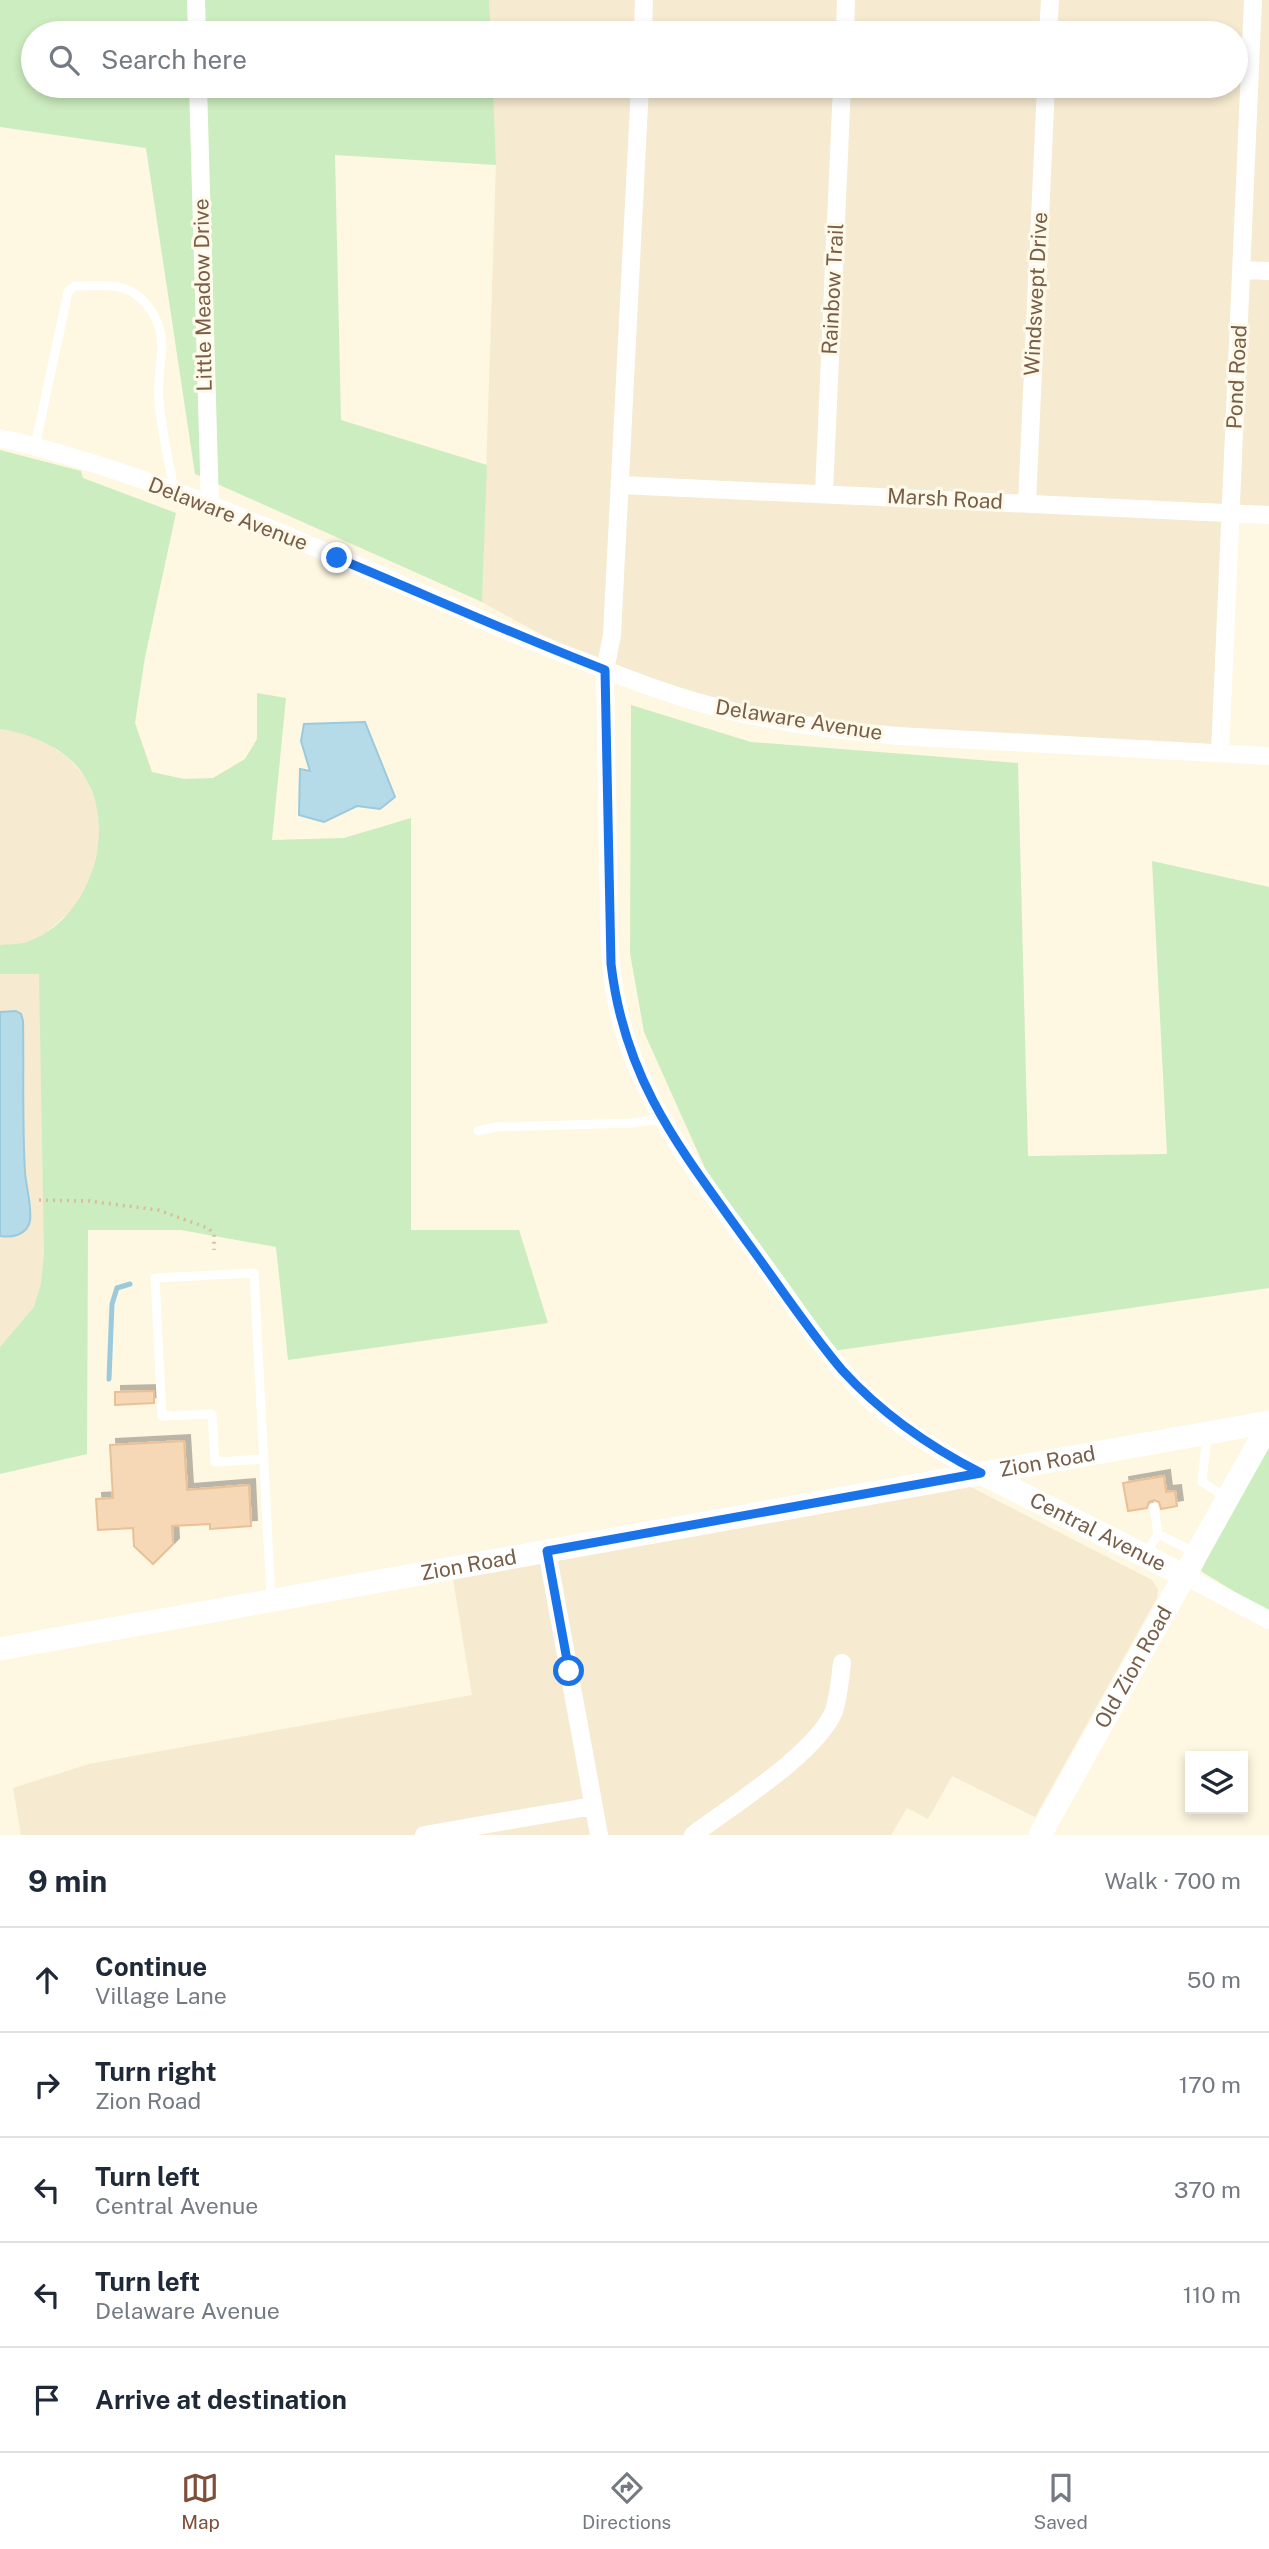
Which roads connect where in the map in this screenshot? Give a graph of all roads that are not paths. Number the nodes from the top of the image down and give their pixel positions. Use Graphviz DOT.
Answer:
graph roads {
  1 [pos="196,0"];
  2 [pos="644,0"];
  3 [pos="846,0"];
  4 [pos="1050,0"];
  5 [pos="1253,0"];
  6 [pos="197,21"];
  7 [pos="643,21"];
  8 [pos="845,21"];
  9 [pos="1049,21"];
  10 [pos="198,98"];
  11 [pos="639,98"];
  12 [pos="841,98"];
  13 [pos="1045,98"];
  14 [pos="1242,270"];
  15 [pos="1269,271"];
  16 [pos="0,438"];
  17 [pos="35,446"];
  18 [pos="620,485"];
  19 [pos="174,492"];
  20 [pos="824,493"];
  21 [pos="1027,503"];
  22 [pos="210,505"];
  23 [pos="1231,513"];
  24 [pos="1269,515"];
  25 [pos="605,670"];
  26 [pos="1220,753"];
  27 [pos="1269,756"];
  28 [pos="661,1119"];
  29 [pos="478,1131"];
  30 [pos="1269,1423"];
  31 [pos="1207,1433"];
  32 [pos="264,1459"];
  33 [pos="981,1473"];
  34 [pos="1227,1498"];
  35 [pos="1154,1507"];
  36 [pos="1158,1534"];
  37 [pos="547,1551"];
  38 [pos="1196,1553"];
  39 [pos="1146,1555"];
  40 [pos="1183,1575"];
  41 [pos="271,1601"];
  42 [pos="1269,1620"];
  43 [pos="0,1649"];
  44 [pos="842,1663"];
  45 [pos="593,1805"];
  46 [pos="424,1835"];
  47 [pos="599,1835"];
  48 [pos="693,1835"];
  49 [pos="1040,1835"];
  1 -- 6 [label="street"];
  2 -- 7 [label="street"];
  3 -- 8 [label="street"];
  4 -- 9 [label="street"];
  5 -- 14 [label="street, Pond Road"];
  10 -- 22 [label="street, Little Meadow Drive"];
  11 -- 18 [label="street"];
  12 -- 20 [label="street, Rainbow Trail"];
  13 -- 21 [label="street, Windswept Drive"];
  14 -- 15 [label="street"];
  14 -- 23 [label="street, Pond Road"];
  16 -- 17 [label="street, Delaware Avenue"];
  17 -- 19 [label="street, Delaware Avenue"];
  17 -- 19 [label="lane"];
  18 -- 20 [label="street, Marsh Road"];
  18 -- 25 [label="street"];
  19 -- 22 [label="street, Delaware Avenue"];
  20 -- 21 [label="street, Marsh Road"];
  21 -- 23 [label="street, Marsh Road"];
  22 -- 25 [label="street, Delaware Avenue"];
  23 -- 24 [label="street, Marsh Road"];
  23 -- 26 [label="street, Pond Road"];
  25 -- 26 [label="street, Delaware Avenue"];
  25 -- 28 [label="street, Central Avenue"];
  26 -- 27 [label="street, Delaware Avenue"];
  28 -- 29 [label="lane"];
  28 -- 33 [label="street, Central Avenue"];
  30 -- 31 [label="street, Zion Road"];
  30 -- 34 [label="street, Old Zion Road"];
  31 -- 33 [label="street, Zion Road"];
  31 -- 34 [label="lane"];
  32 -- 32 [label="lane"];
  32 -- 41 [label="lane"];
  33 -- 37 [label="street, Zion Road"];
  33 -- 39 [label="street, Central Avenue"];
  34 -- 38 [label="street, Old Zion Road"];
  35 -- 36 [label="lane"];
  36 -- 38 [label="lane"];
  36 -- 39 [label="lane"];
  37 -- 41 [label="street, Zion Road"];
  37 -- 45 [label="street"];
  38 -- 40 [label="street, Old Zion Road"];
  39 -- 40 [label="street, Central Avenue"];
  40 -- 42 [label="street, Central Avenue"];
  40 -- 49 [label="street, Old Zion Road"];
  41 -- 43 [label="street, Zion Road"];
  44 -- 48 [label="street"];
  45 -- 46 [label="street"];
  45 -- 47 [label="street"];
}
